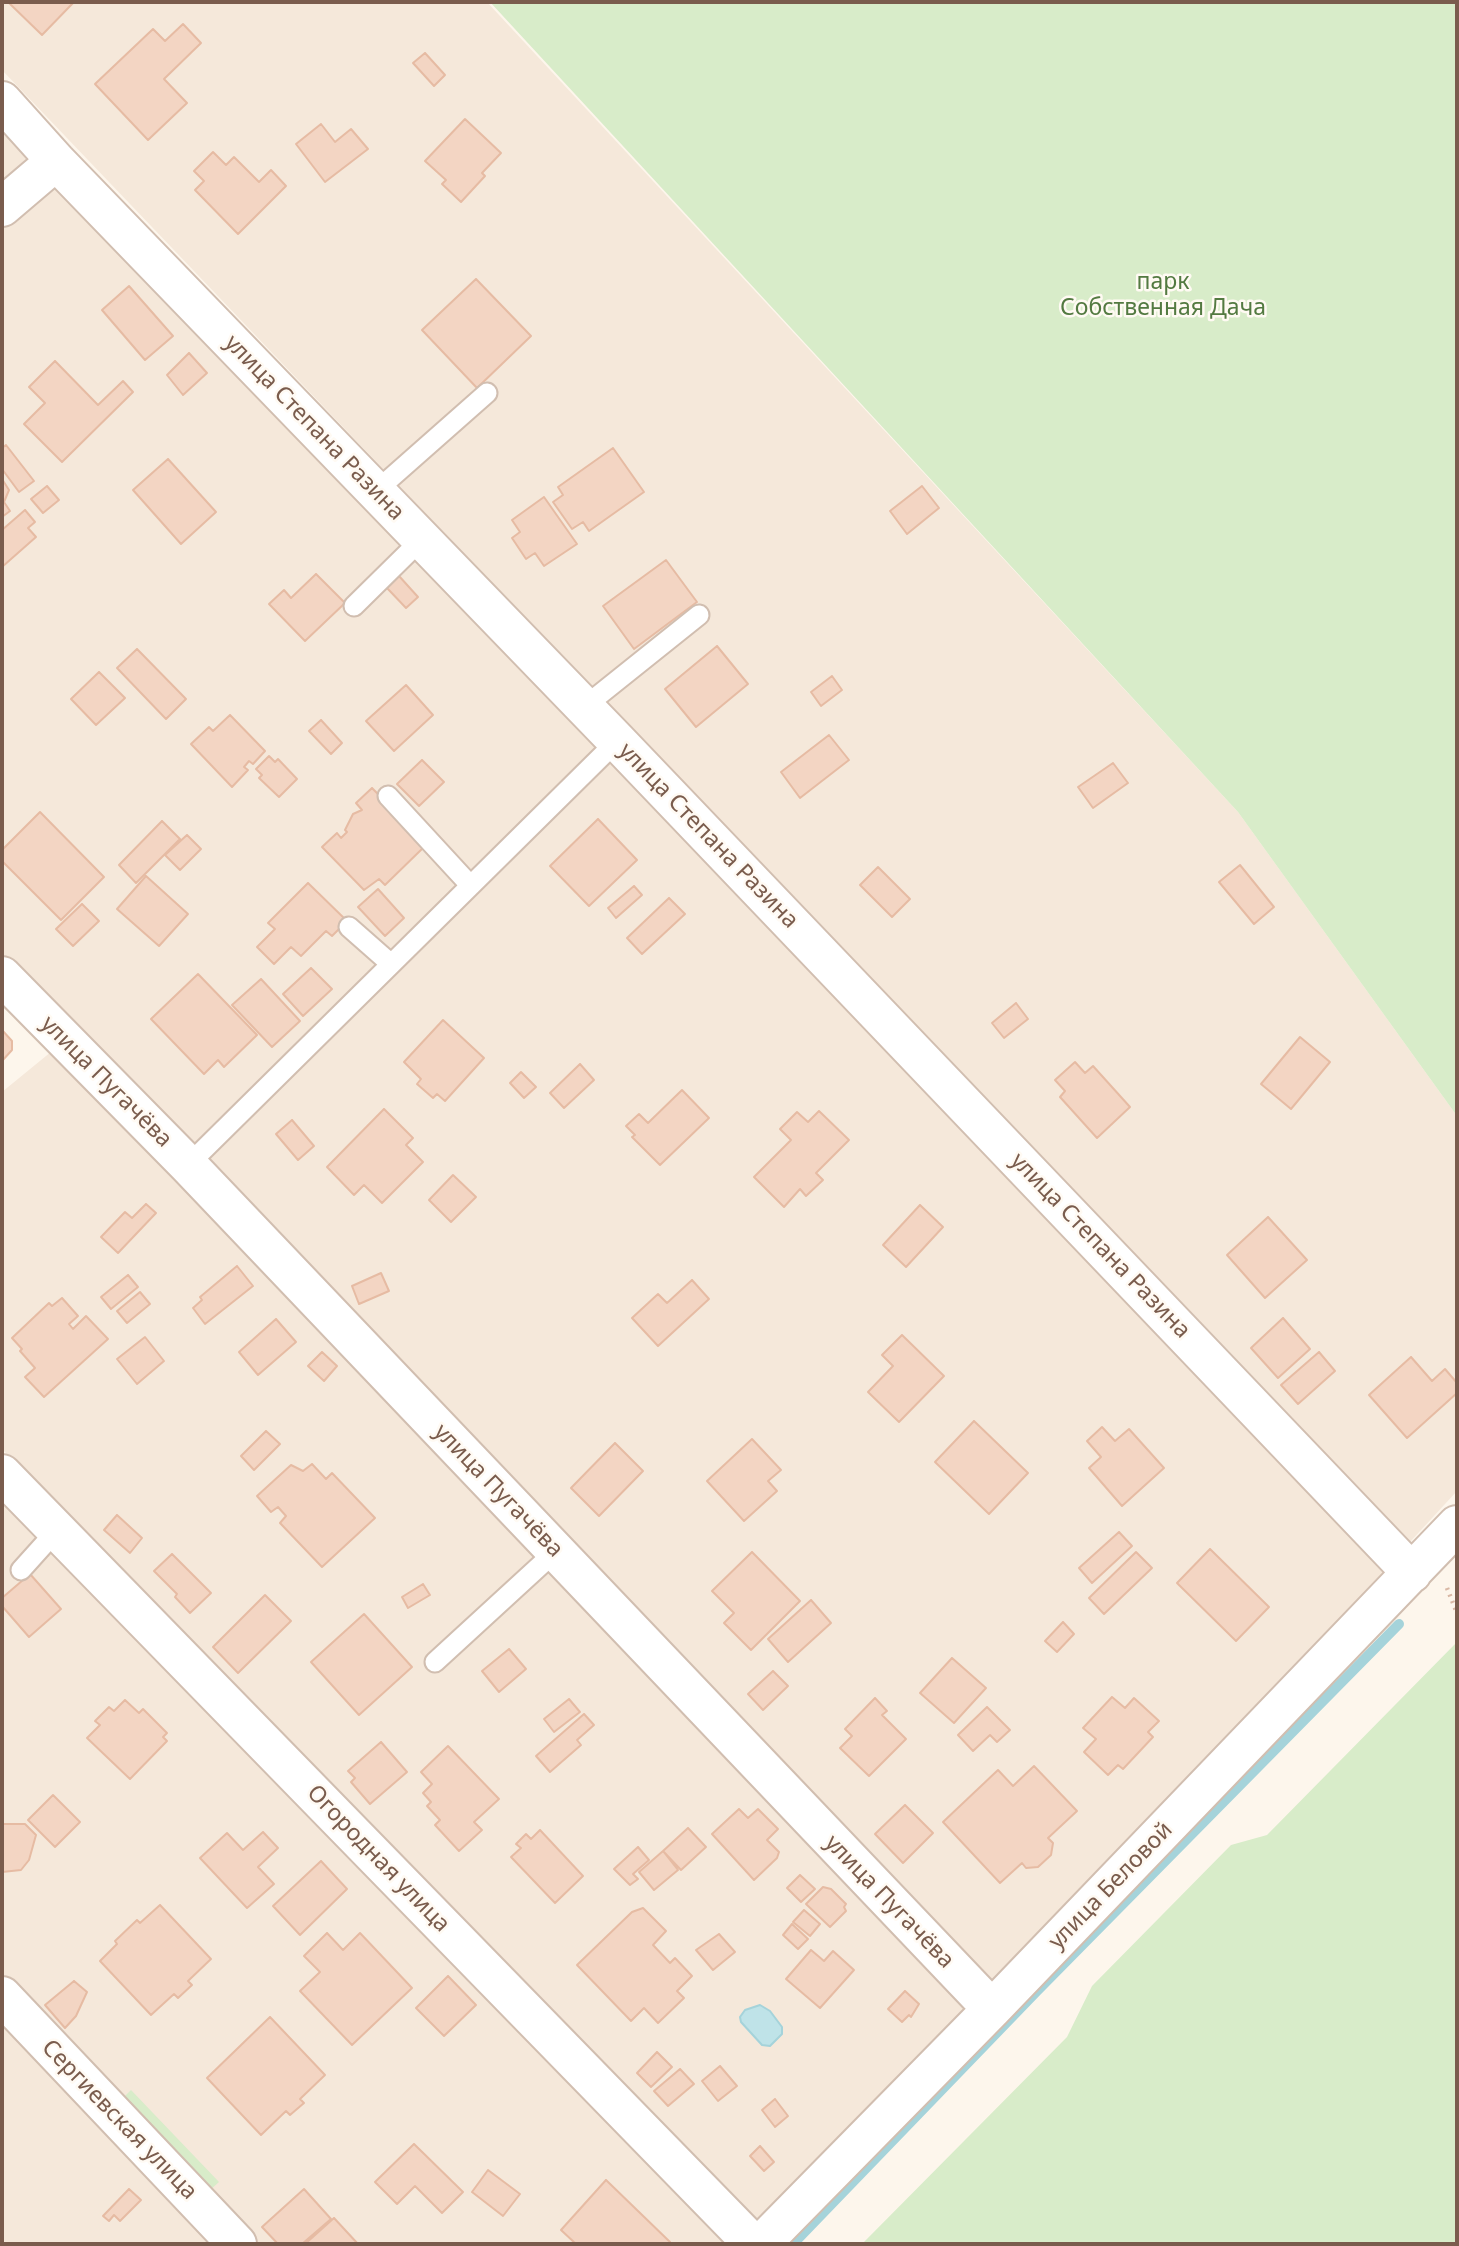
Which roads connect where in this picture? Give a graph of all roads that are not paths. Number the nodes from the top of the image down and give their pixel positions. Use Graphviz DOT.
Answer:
graph roads {
  1 [pos="2,101"];
  2 [pos="56,161"];
  3 [pos="2,207"];
  4 [pos="487,393"];
  5 [pos="376,491"];
  6 [pos="422,539"];
  7 [pos="354,606"];
  8 [pos="699,615"];
  9 [pos="584,707"];
  10 [pos="617,741"];
  11 [pos="388,796"];
  12 [pos="470,885"];
  13 [pos="349,927"];
  14 [pos="391,964"];
  15 [pos="2,976"];
  16 [pos="188,1165"];
  17 [pos="2,1474"];
  18 [pos="1457,1525"];
  19 [pos="57,1530"];
  20 [pos="556,1551"];
  21 [pos="21,1570"];
  22 [pos="1412,1573"];
  23 [pos="435,1662"];
  24 [pos="2,1996"];
  25 [pos="992,2009"];
  26 [pos="237,2244"];
  27 [pos="753,2244"];
  28 [pos="761,2244"];
  1 -- 2 [label="street, улица Степана Разина"];
  2 -- 3 [label="street"];
  2 -- 5 [label="street, улица Степана Разина"];
  4 -- 5 [label="lane"];
  5 -- 6 [label="street, улица Степана Разина"];
  6 -- 7 [label="lane"];
  6 -- 9 [label="street, улица Степана Разина"];
  8 -- 9 [label="lane"];
  9 -- 10 [label="street, улица Степана Разина"];
  10 -- 12 [label="lane"];
  10 -- 22 [label="street, улица Степана Разина"];
  11 -- 12 [label="lane"];
  12 -- 14 [label="lane"];
  13 -- 14 [label="lane"];
  14 -- 16 [label="lane"];
  15 -- 16 [label="street, улица Пугачёва"];
  16 -- 20 [label="street, улица Пугачёва"];
  17 -- 19 [label="street, Огородная улица"];
  18 -- 22 [label="street, улица Беловой"];
  19 -- 21 [label="lane"];
  19 -- 27 [label="street, Огородная улица"];
  20 -- 23 [label="lane"];
  20 -- 25 [label="street, улица Пугачёва"];
  22 -- 25 [label="street, улица Беловой"];
  24 -- 26 [label="street, Сергиевская улица"];
  25 -- 28 [label="street, улица Беловой"];
}
